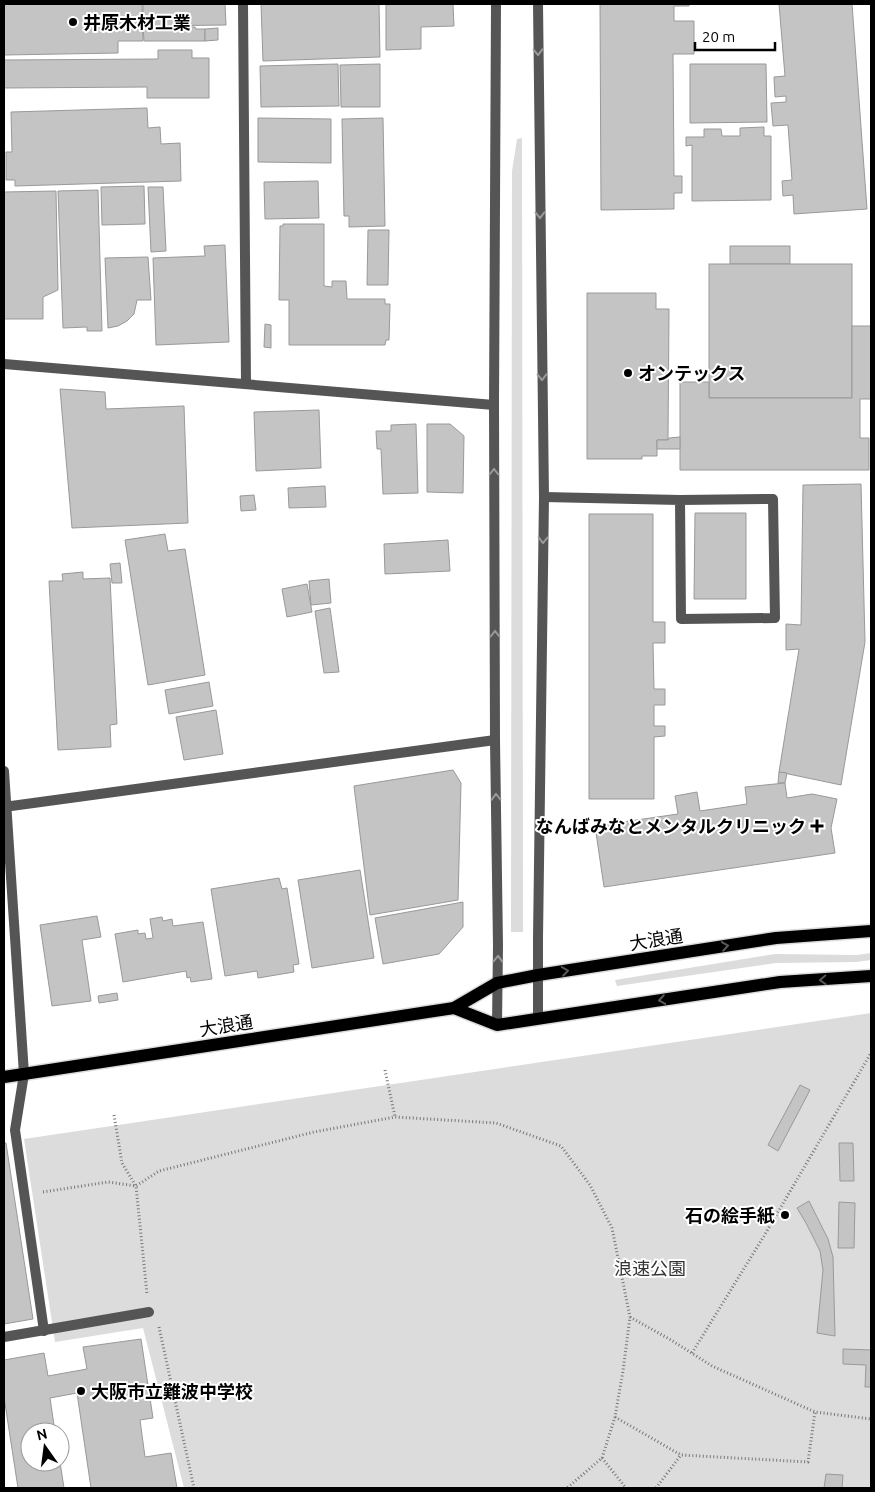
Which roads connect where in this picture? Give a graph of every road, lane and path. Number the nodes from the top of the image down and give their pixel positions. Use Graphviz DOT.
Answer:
graph roads {
  1 [pos="243,4"];
  2 [pos="496,4"];
  3 [pos="538,4"];
  4 [pos="4,364"];
  5 [pos="246,384"];
  6 [pos="494,405"];
  7 [pos="544,497"];
  8 [pos="680,500"];
  9 [pos="495,740"];
  10 [pos="4,771"];
  11 [pos="5,807"];
  12 [pos="871,932"];
  13 [pos="538,975"];
  14 [pos="871,976"];
  15 [pos="497,983"];
  16 [pos="454,1008"];
  17 [pos="538,1019"];
  18 [pos="497,1025"];
  19 [pos="871,1054"];
  20 [pos="384,1070"];
  21 [pos="24,1074"];
  22 [pos="4,1077"];
  23 [pos="395,1117"];
  24 [pos="25,1194"];
  25 [pos="149,1312"];
  26 [pos="630,1317"];
  27 [pos="44,1331"];
  28 [pos="4,1337"];
  29 [pos="692,1353"];
  30 [pos="815,1412"];
  31 [pos="615,1417"];
  32 [pos="871,1419"];
  33 [pos="681,1455"];
  34 [pos="602,1458"];
  35 [pos="567,1488"];
  36 [pos="626,1488"];
  37 [pos="656,1488"];
  1 -- 5 [label="street"];
  2 -- 6 [label="street"];
  3 -- 7 [label="street, one-way"];
  4 -- 5 [label="street"];
  5 -- 6 [label="street"];
  9 -- 6 [label="street, one-way"];
  7 -- 8 [label="street"];
  7 -- 13 [label="street, one-way"];
  8 -- 8 [label="street"];
  9 -- 11 [label="street"];
  15 -- 9 [label="street, one-way"];
  10 -- 11 [label="street"];
  11 -- 21 [label="street"];
  13 -- 12 [label="main road, 大浪通, one-way"];
  13 -- 15 [label="main road, 大浪通"];
  13 -- 17 [label="street"];
  14 -- 17 [label="main road, one-way"];
  15 -- 16 [label="main road, 大浪通"];
  15 -- 18 [label="street"];
  16 -- 18 [label="main road"];
  16 -- 21 [label="main road, 大浪通"];
  17 -- 18 [label="main road"];
  19 -- 29 [label="path"];
  20 -- 23 [label="path"];
  21 -- 22 [label="main road, 大浪通"];
  21 -- 24 [label="street"];
  23 -- 24 [label="path"];
  23 -- 26 [label="path"];
  24 -- 27 [label="street"];
  25 -- 27 [label="street"];
  26 -- 29 [label="path"];
  26 -- 31 [label="path"];
  27 -- 28 [label="street"];
  29 -- 30 [label="path"];
  30 -- 32 [label="path"];
  30 -- 33 [label="path"];
  31 -- 33 [label="path"];
  31 -- 34 [label="path"];
  33 -- 37 [label="path"];
  34 -- 35 [label="path"];
  34 -- 36 [label="path"];
}
